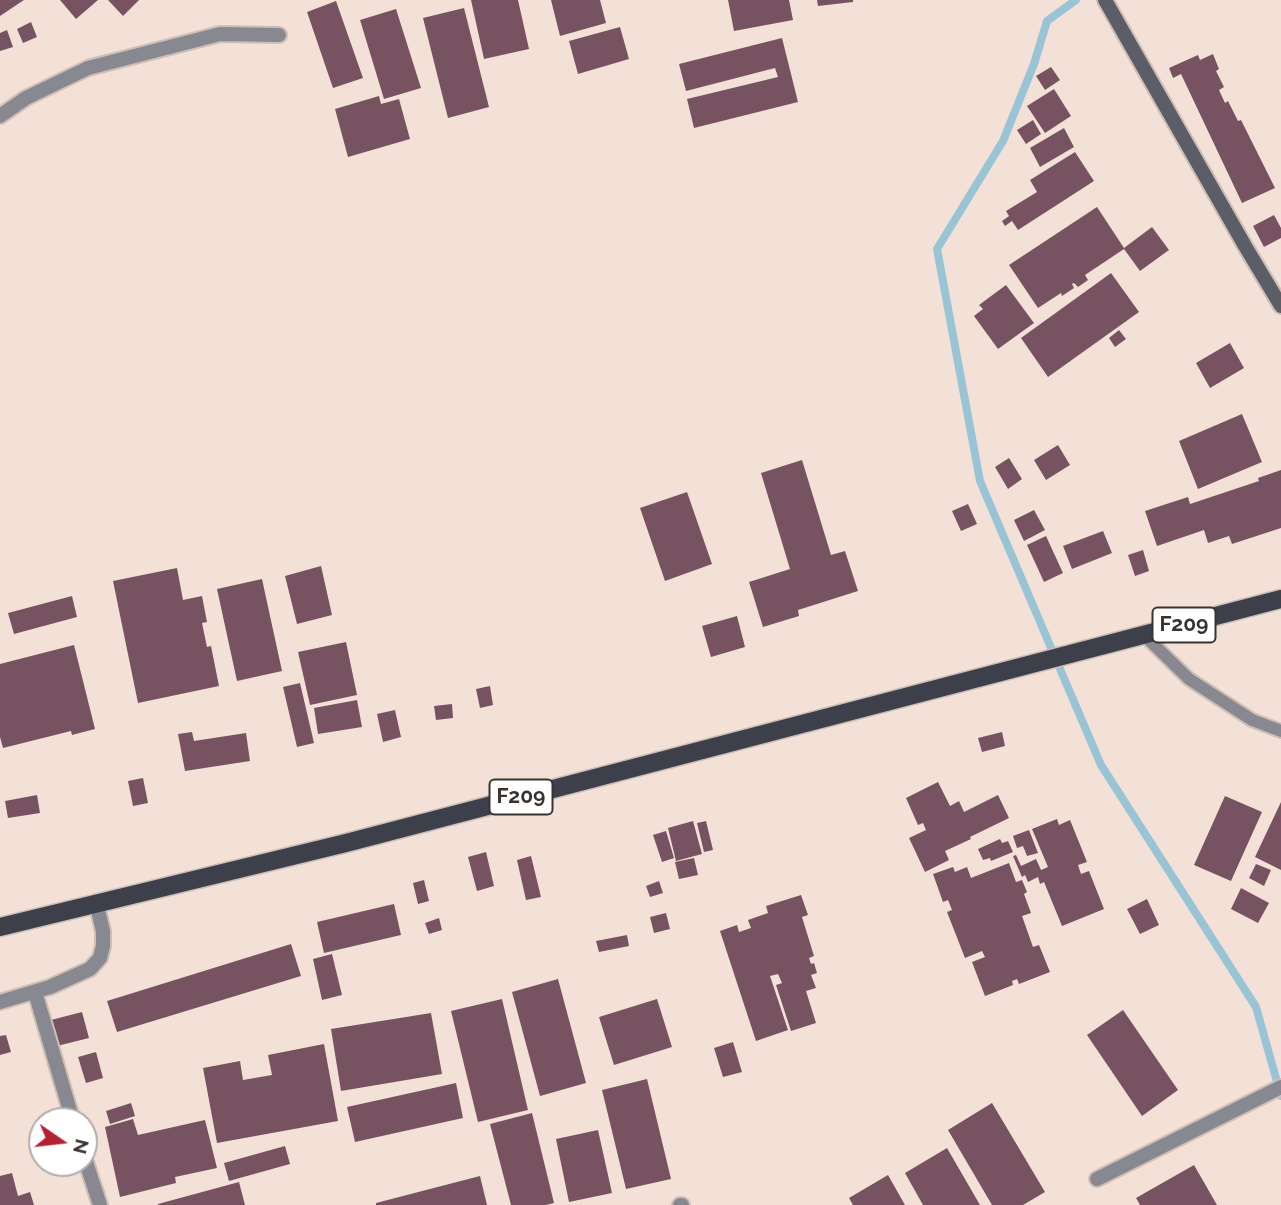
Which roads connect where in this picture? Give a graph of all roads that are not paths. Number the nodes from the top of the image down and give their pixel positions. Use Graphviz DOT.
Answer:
graph roads {
  1 [pos="1109,6"];
  2 [pos="279,35"];
  3 [pos="0,116"];
  4 [pos="1281,306"];
  5 [pos="1281,599"];
  6 [pos="1144,635"];
  7 [pos="1281,731"];
  8 [pos="96,902"];
  9 [pos="0,927"];
  10 [pos="35,992"];
  11 [pos="0,1002"];
  12 [pos="1277,1090"];
  13 [pos="69,1107"];
  14 [pos="91,1177"];
  15 [pos="1097,1179"];
  16 [pos="100,1205"];
  1 -- 4 [label="main road"];
  2 -- 3 [label="street"];
  5 -- 6 [label="main road, F209"];
  6 -- 7 [label="lane"];
  6 -- 8 [label="main road, F209"];
  8 -- 9 [label="main road, F209"];
  8 -- 10 [label="street"];
  10 -- 11 [label="street"];
  10 -- 13 [label="street"];
  12 -- 15 [label="street"];
  14 -- 16 [label="street"];
}
